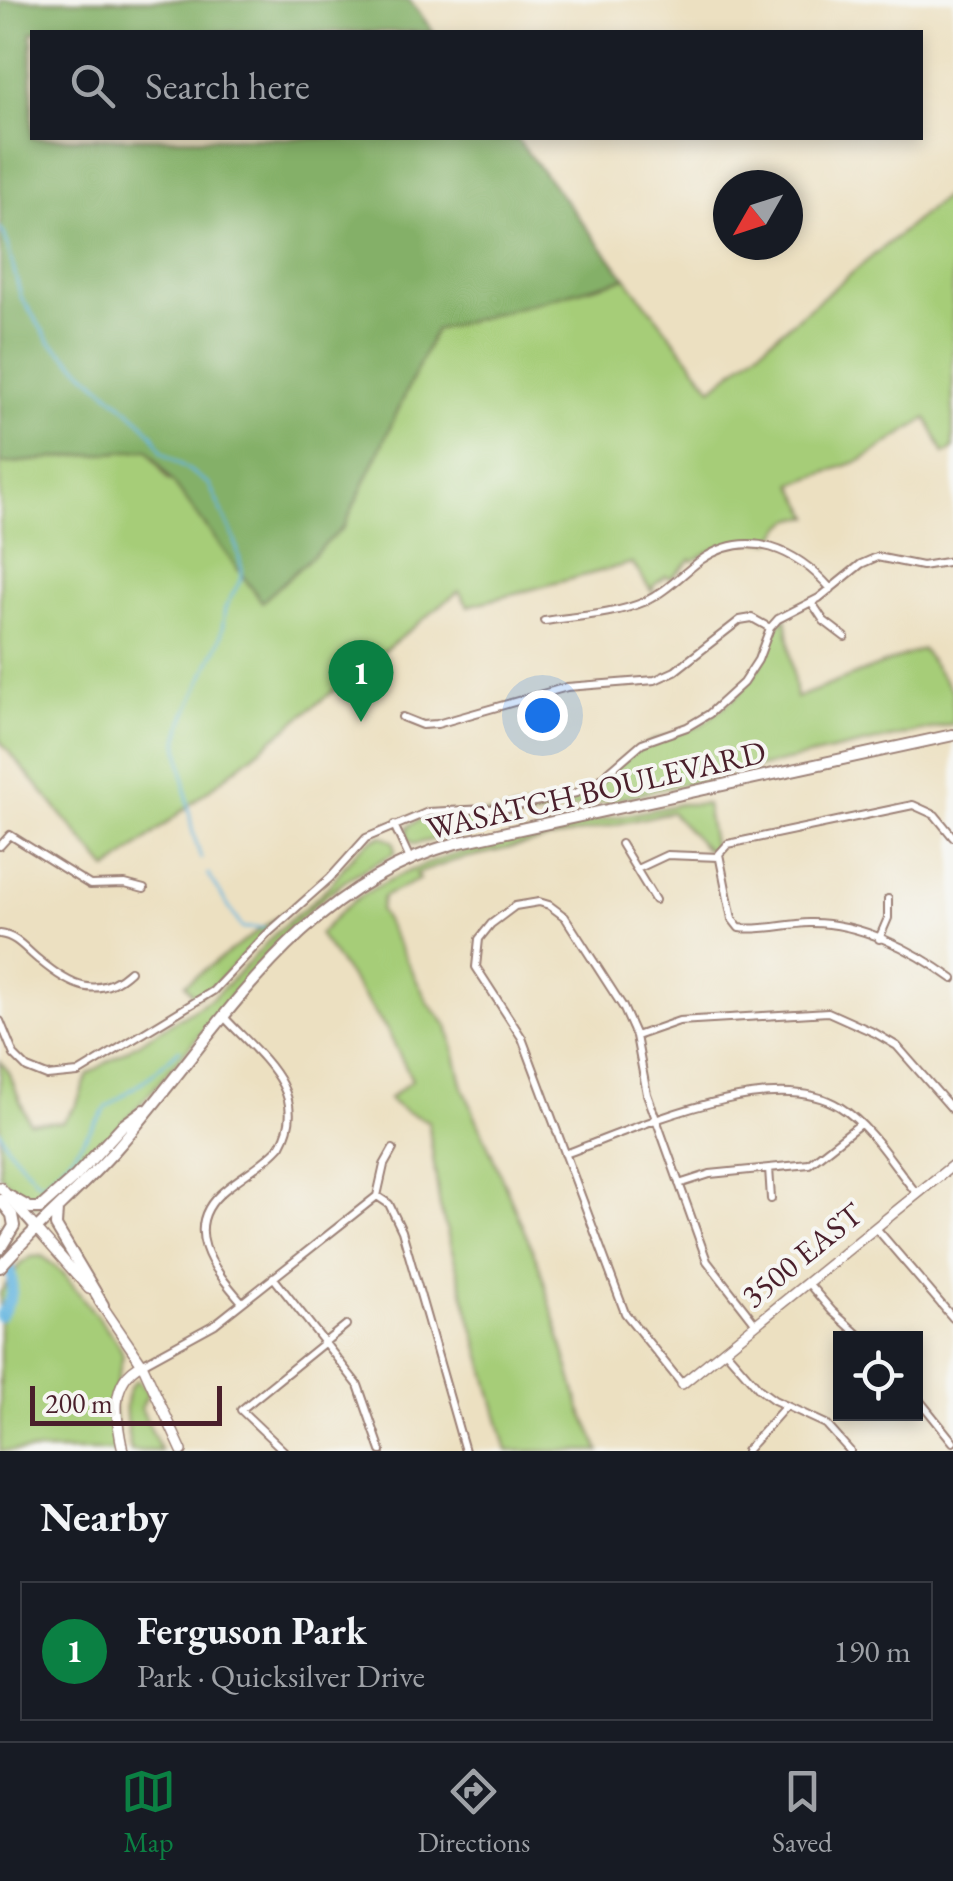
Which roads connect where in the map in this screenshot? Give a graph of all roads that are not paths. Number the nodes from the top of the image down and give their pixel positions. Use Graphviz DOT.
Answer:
graph roads {
  1 [pos="953,561"];
  2 [pos="831,589"];
  3 [pos="812,603"];
  4 [pos="544,621"];
  5 [pos="770,628"];
  6 [pos="845,636"];
  7 [pos="402,717"];
  8 [pos="953,735"];
  9 [pos="394,825"];
  10 [pos="953,837"];
  11 [pos="621,844"];
  12 [pos="0,846"];
  13 [pos="720,853"];
  14 [pos="410,858"];
  15 [pos="636,870"];
  16 [pos="144,889"];
  17 [pos="888,899"];
  18 [pos="655,900"];
  19 [pos="0,934"];
  20 [pos="879,938"];
  21 [pos="130,971"];
  22 [pos="953,979"];
  23 [pos="225,1018"];
  24 [pos="0,1021"];
  25 [pos="636,1036"];
  26 [pos="156,1101"];
  27 [pos="953,1110"];
  28 [pos="656,1121"];
  29 [pos="860,1124"];
  30 [pos="393,1149"];
  31 [pos="565,1154"];
  32 [pos="769,1168"];
  33 [pos="951,1171"];
  34 [pos="679,1184"];
  35 [pos="0,1187"];
  36 [pos="917,1194"];
  37 [pos="377,1196"];
  38 [pos="4,1198"];
  39 [pos="770,1199"];
  40 [pos="58,1207"];
  41 [pos="37,1227"];
  42 [pos="876,1228"];
  43 [pos="0,1249"];
  44 [pos="1,1266"];
  45 [pos="272,1277"];
  46 [pos="808,1284"];
  47 [pos="242,1302"];
  48 [pos="103,1305"];
  49 [pos="953,1318"];
  50 [pos="346,1325"];
  51 [pos="756,1325"];
  52 [pos="854,1331"];
  53 [pos="325,1342"];
  54 [pos="725,1350"];
  55 [pos="142,1364"];
  56 [pos="682,1384"];
  57 [pos="923,1404"];
  58 [pos="786,1406"];
  59 [pos="951,1436"];
  60 [pos="279,1449"];
  61 [pos="465,1450"];
  62 [pos="123,1451"];
  63 [pos="182,1451"];
  64 [pos="380,1451"];
  65 [pos="455,1451"];
  66 [pos="746,1451"];
  67 [pos="850,1451"];
  1 -- 2 [label="street"];
  2 -- 3 [label="street"];
  2 -- 4 [label="street"];
  3 -- 5 [label="street"];
  3 -- 6 [label="street"];
  5 -- 7 [label="street"];
  5 -- 9 [label="street"];
  8 -- 14 [label="main road, WASATCH BOULEVARD"];
  9 -- 14 [label="street"];
  9 -- 24 [label="street"];
  10 -- 13 [label="street"];
  11 -- 15 [label="street"];
  12 -- 16 [label="street"];
  13 -- 15 [label="street"];
  13 -- 20 [label="street"];
  14 -- 23 [label="main road, WASATCH BOULEVARD"];
  15 -- 18 [label="street"];
  17 -- 20 [label="street"];
  19 -- 21 [label="street"];
  20 -- 22 [label="street"];
  23 -- 26 [label="main road, WASATCH BOULEVARD"];
  23 -- 47 [label="street"];
  25 -- 27 [label="street"];
  25 -- 28 [label="street"];
  25 -- 31 [label="street"];
  26 -- 38 [label="main road"];
  26 -- 40 [label="main road, WASATCH BOULEVARD"];
  28 -- 29 [label="street"];
  28 -- 31 [label="street"];
  28 -- 34 [label="street"];
  29 -- 32 [label="street"];
  29 -- 36 [label="street"];
  30 -- 37 [label="street"];
  31 -- 56 [label="street"];
  32 -- 34 [label="street"];
  32 -- 39 [label="street"];
  33 -- 36 [label="street, 3500 EAST"];
  34 -- 51 [label="street"];
  35 -- 38 [label="street"];
  36 -- 42 [label="street, 3500 EAST"];
  37 -- 45 [label="street"];
  37 -- 61 [label="street"];
  38 -- 41 [label="street"];
  38 -- 43 [label="main road"];
  40 -- 41 [label="main road, WASATCH BOULEVARD"];
  40 -- 48 [label="main road"];
  41 -- 44 [label="main road, WASATCH BOULEVARD"];
  41 -- 48 [label="street"];
  42 -- 46 [label="street, 3500 EAST"];
  42 -- 49 [label="street"];
  45 -- 47 [label="street"];
  45 -- 53 [label="street"];
  46 -- 51 [label="street, 3500 EAST"];
  46 -- 52 [label="street"];
  47 -- 55 [label="street"];
  48 -- 55 [label="street"];
  50 -- 53 [label="street"];
  51 -- 54 [label="street, 3500 EAST"];
  53 -- 60 [label="street"];
  53 -- 64 [label="street"];
  54 -- 56 [label="street, 3500 EAST"];
  54 -- 58 [label="street"];
  55 -- 62 [label="street"];
  55 -- 63 [label="street"];
  57 -- 59 [label="street"];
  58 -- 66 [label="street"];
  58 -- 67 [label="street"];
  61 -- 65 [label="street"];
}
